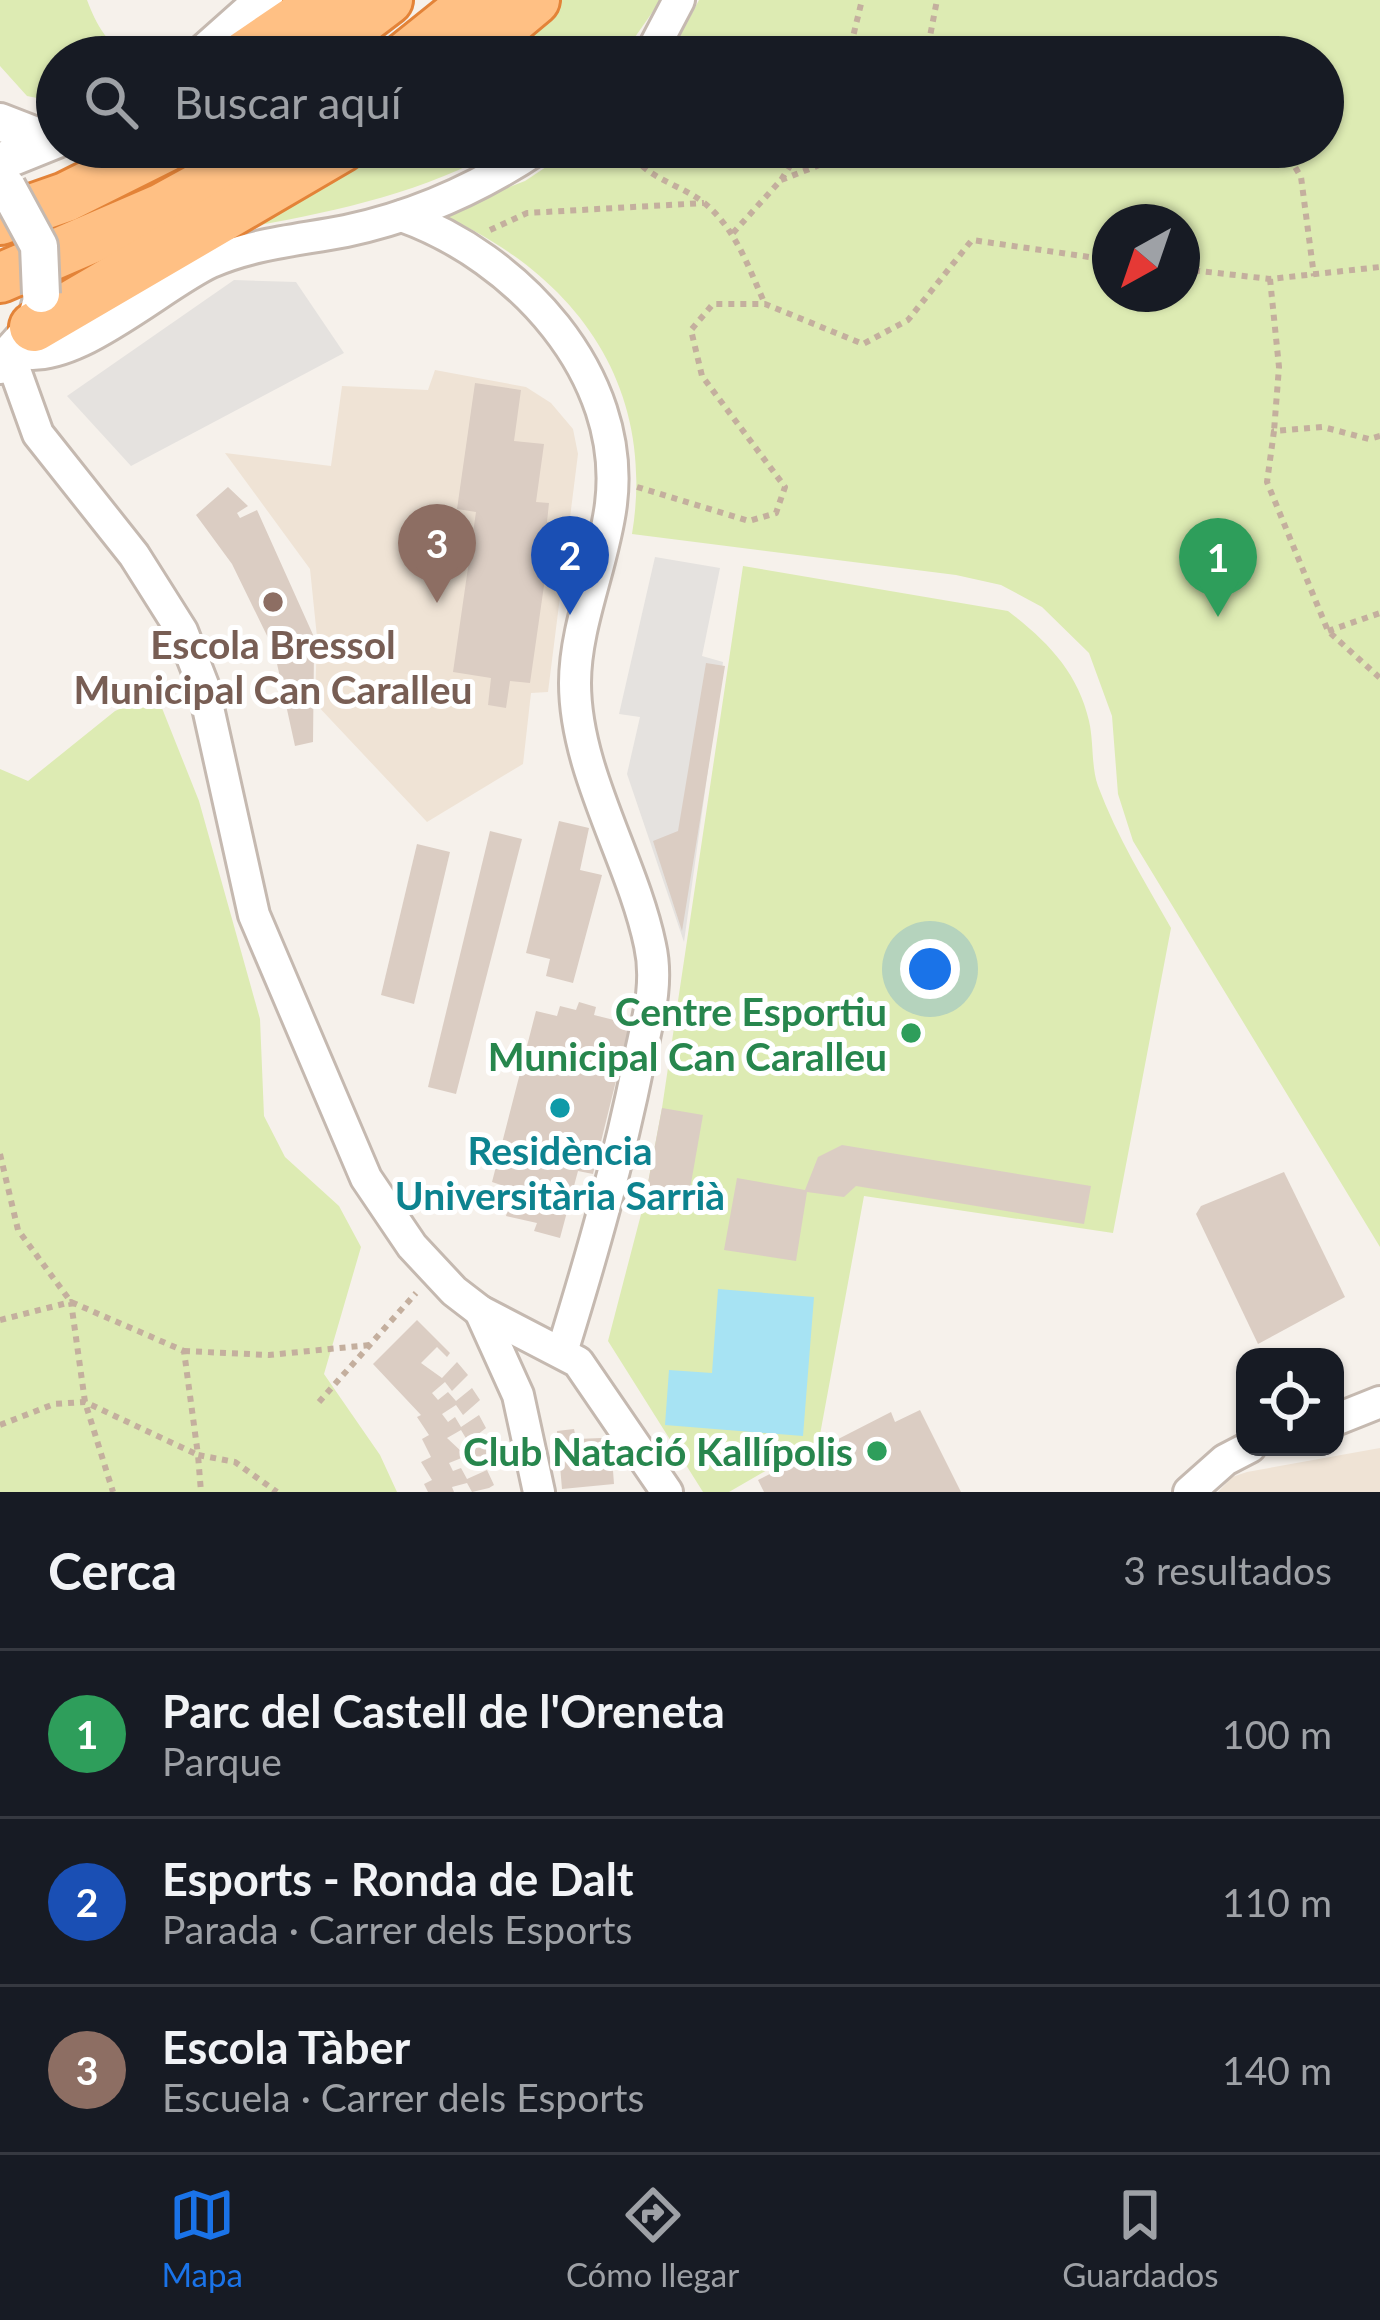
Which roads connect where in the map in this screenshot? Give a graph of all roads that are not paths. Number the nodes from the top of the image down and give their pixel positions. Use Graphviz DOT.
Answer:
graph roads {
  1 [pos="264,0"];
  2 [pos="326,0"];
  3 [pos="388,0"];
  4 [pos="476,0"];
  5 [pos="535,0"];
  6 [pos="679,0"];
  7 [pos="224,36"];
  8 [pos="273,36"];
  9 [pos="341,36"];
  10 [pos="431,36"];
  11 [pos="492,36"];
  12 [pos="661,36"];
  13 [pos="0,122"];
  14 [pos="36,134"];
  15 [pos="36,156"];
  16 [pos="123,168"];
  17 [pos="233,168"];
  18 [pos="304,168"];
  19 [pos="505,168"];
  20 [pos="2,187"];
  21 [pos="402,216"];
  22 [pos="17,328"];
  23 [pos="0,413"];
  24 [pos="38,434"];
  25 [pos="480,1311"];
  26 [pos="562,1352"];
  27 [pos="1380,1402"];
  28 [pos="1344,1416"];
  29 [pos="1238,1456"];
  30 [pos="539,1492"];
  31 [pos="667,1492"];
  32 [pos="1189,1492"];
  1 -- 7 [label="street"];
  2 -- 8 [label="highway"];
  3 -- 9 [label="highway"];
  4 -- 10 [label="highway"];
  5 -- 11 [label="highway"];
  6 -- 12 [label="street"];
  13 -- 14 [label="street"];
  15 -- 20 [label="street"];
  16 -- 20 [label="highway"];
  17 -- 22 [label="highway"];
  18 -- 22 [label="highway"];
  19 -- 21 [label="street"];
  20 -- 22 [label="street, bridge"];
  21 -- 22 [label="street"];
  21 -- 26 [label="street"];
  22 -- 24 [label="street"];
  23 -- 24 [label="street"];
  24 -- 25 [label="street"];
  25 -- 26 [label="street"];
  25 -- 30 [label="street"];
  26 -- 31 [label="street"];
  27 -- 28 [label="street"];
  29 -- 32 [label="street"];
}
